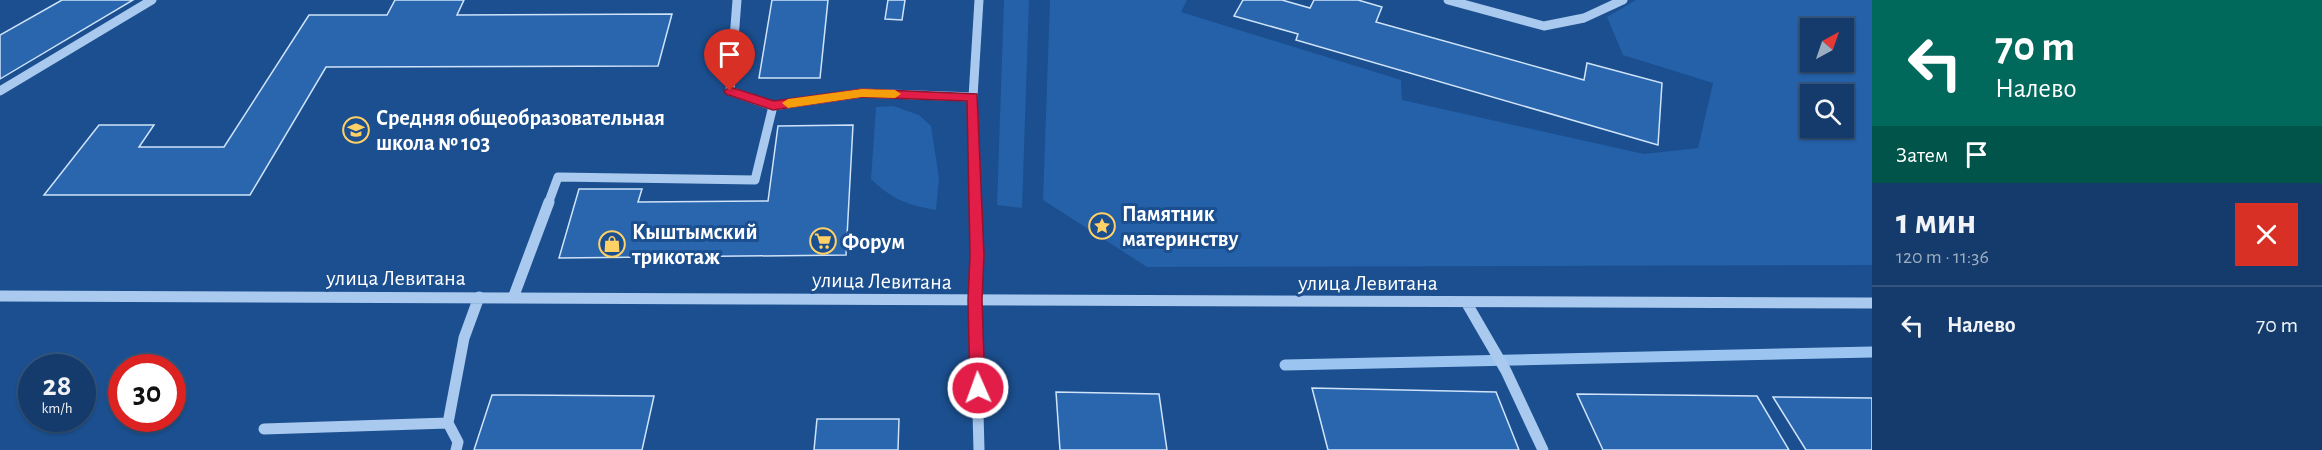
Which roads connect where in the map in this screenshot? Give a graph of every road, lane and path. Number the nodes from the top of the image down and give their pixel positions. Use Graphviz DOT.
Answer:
graph roads {
  1 [pos="152,0"];
  2 [pos="737,0"];
  3 [pos="979,0"];
  4 [pos="1448,0"];
  5 [pos="1623,0"];
  6 [pos="0,91"];
  7 [pos="973,97"];
  8 [pos="773,106"];
  9 [pos="0,296"];
  10 [pos="479,297"];
  11 [pos="513,298"];
  12 [pos="975,300"];
  13 [pos="1466,302"];
  14 [pos="1872,303"];
  15 [pos="448,423"];
  16 [pos="264,429"];
  17 [pos="456,450"];
  18 [pos="980,450"];
  19 [pos="1544,450"];
  1 -- 6 [label="street"];
  2 -- 8 [label="street"];
  3 -- 7 [label="street"];
  4 -- 5 [label="street"];
  7 -- 8 [label="street"];
  7 -- 12 [label="street"];
  8 -- 11 [label="street"];
  9 -- 10 [label="street, улица Левитана"];
  10 -- 11 [label="street, улица Левитана"];
  10 -- 15 [label="street"];
  11 -- 12 [label="street, улица Левитана"];
  12 -- 13 [label="street, улица Левитана"];
  12 -- 18 [label="street"];
  13 -- 14 [label="street, улица Левитана"];
  13 -- 19 [label="street"];
  15 -- 16 [label="street"];
  15 -- 17 [label="street"];
}
